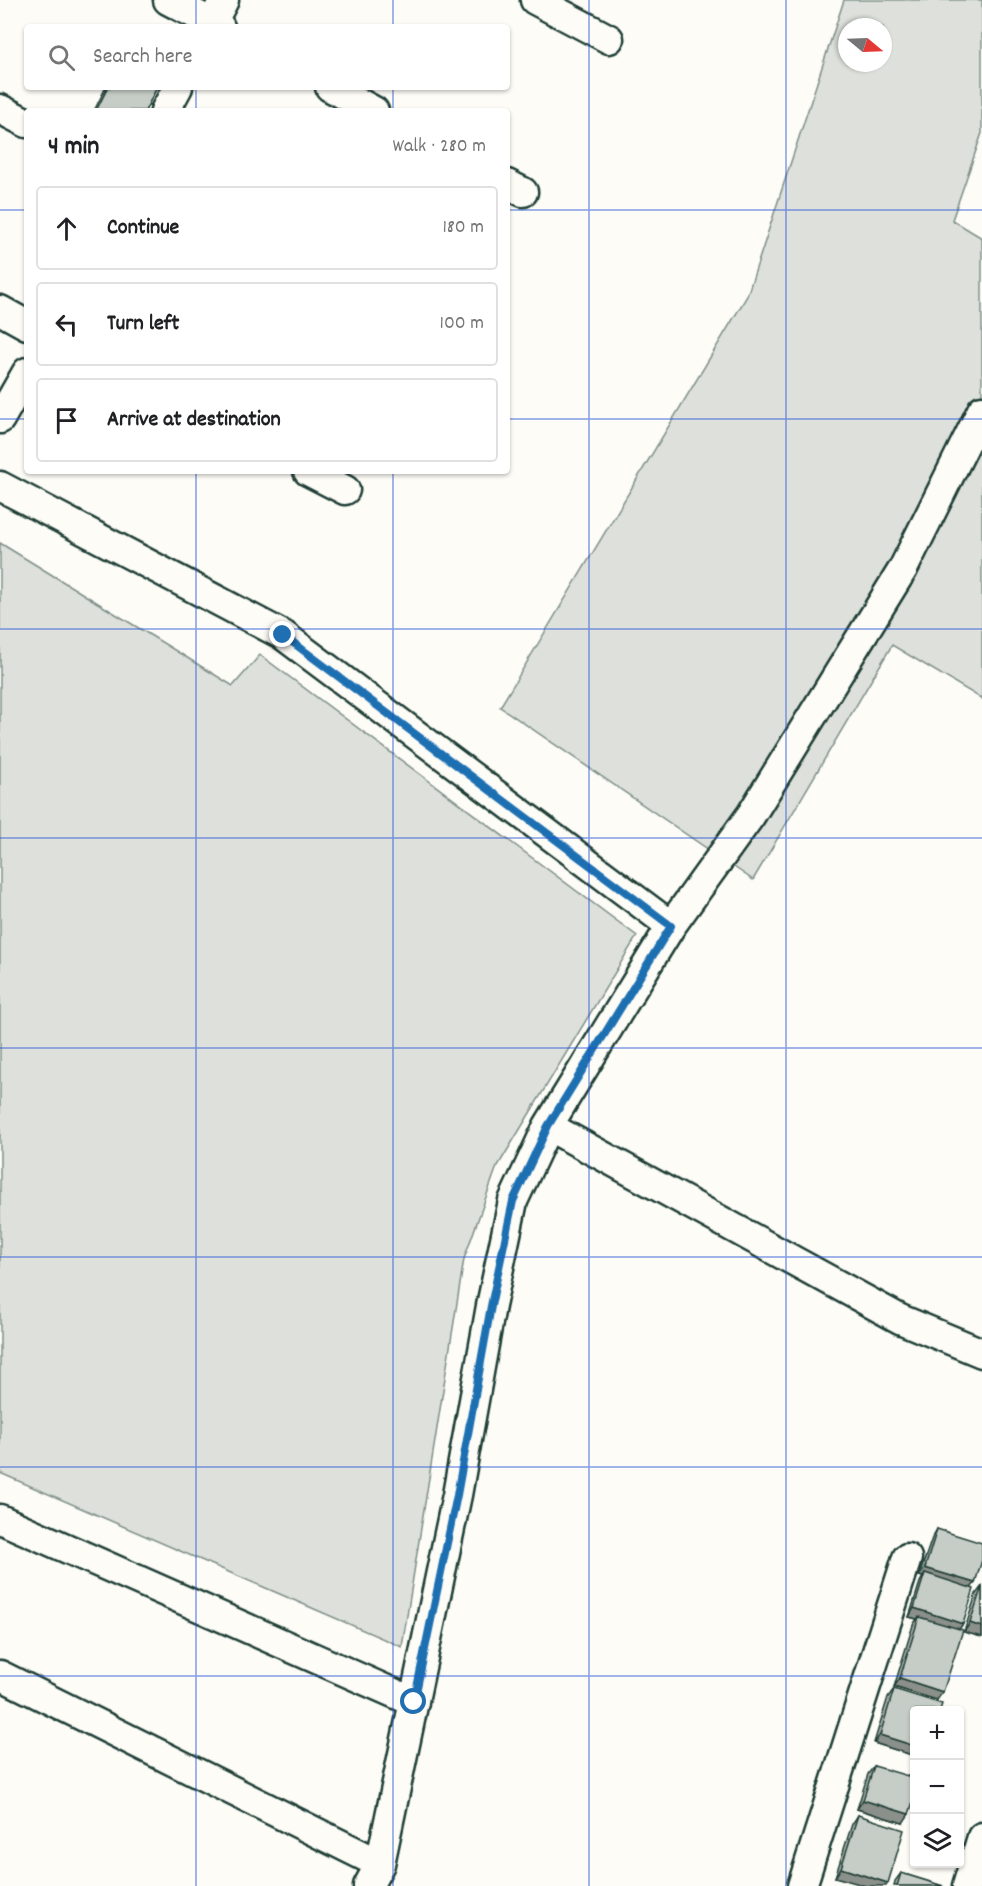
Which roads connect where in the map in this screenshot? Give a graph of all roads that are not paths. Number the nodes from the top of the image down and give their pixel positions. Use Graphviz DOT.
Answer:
graph roads {
  1 [pos="168,0"];
  2 [pos="535,0"];
  3 [pos="216,19"];
  4 [pos="609,39"];
  5 [pos="176,90"];
  6 [pos="336,90"];
  7 [pos="167,108"];
  8 [pos="368,108"];
  9 [pos="0,109"];
  10 [pos="24,121"];
  11 [pos="0,310"];
  12 [pos="24,322"];
  13 [pos="24,377"];
  14 [pos="982,410"];
  15 [pos="0,419"];
  16 [pos="314,474"];
  17 [pos="0,486"];
  18 [pos="345,490"];
  19 [pos="671,926"];
  20 [pos="548,1126"];
  21 [pos="982,1353"];
  22 [pos="0,1519"];
  23 [pos="907,1558"];
  24 [pos="0,1675"];
  25 [pos="414,1702"];
  26 [pos="982,1837"];
  27 [pos="374,1875"];
  28 [pos="802,1886"];
  29 [pos="967,1886"];
  1 -- 3 [label="street"];
  2 -- 4 [label="street"];
  5 -- 7 [label="street"];
  6 -- 8 [label="street"];
  9 -- 10 [label="street"];
  11 -- 12 [label="street"];
  13 -- 15 [label="street"];
  14 -- 19 [label="street"];
  16 -- 18 [label="street"];
  17 -- 19 [label="street"];
  19 -- 20 [label="street"];
  20 -- 21 [label="street"];
  20 -- 25 [label="street"];
  22 -- 25 [label="street"];
  23 -- 28 [label="street"];
  24 -- 27 [label="street"];
  25 -- 27 [label="street"];
  26 -- 29 [label="street"];
}
